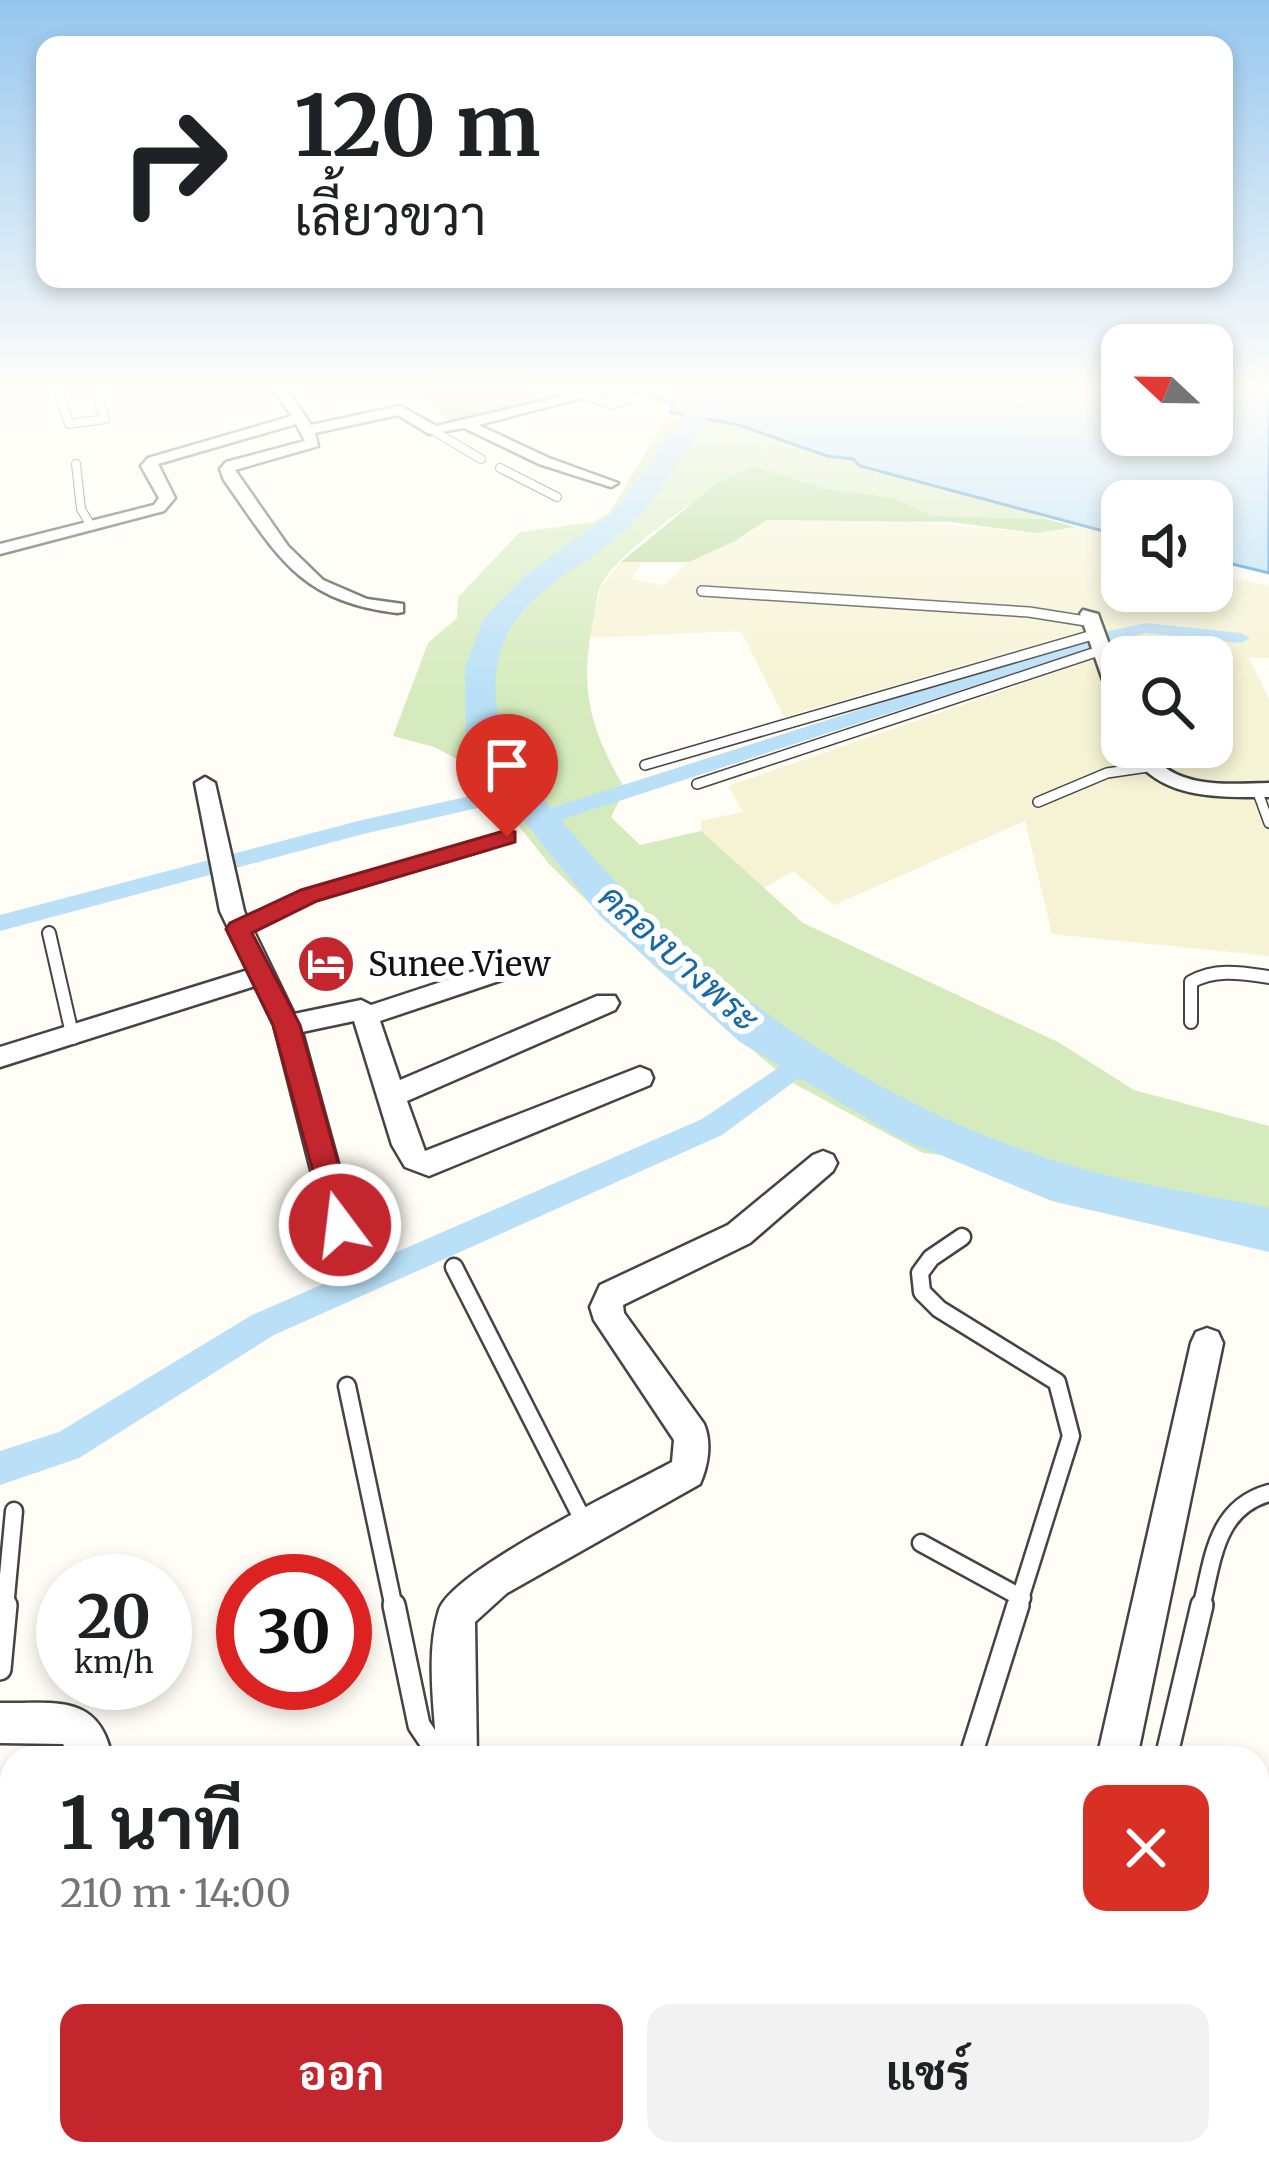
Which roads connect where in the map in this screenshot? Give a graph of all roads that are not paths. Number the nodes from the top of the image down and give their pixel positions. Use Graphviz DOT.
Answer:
graph roads {
  1 [pos="79,493"];
  2 [pos="164,493"];
  3 [pos="241,493"];
  4 [pos="551,493"];
  5 [pos="557,496"];
  6 [pos="91,526"];
  7 [pos="0,549"];
  8 [pos="702,591"];
  9 [pos="397,608"];
  10 [pos="1095,630"];
  11 [pos="1101,647"];
  12 [pos="645,765"];
  13 [pos="1118,768"];
  14 [pos="1155,768"];
  15 [pos="205,783"];
  16 [pos="698,784"];
  17 [pos="1263,790"];
  18 [pos="1039,802"];
  19 [pos="1269,823"];
  20 [pos="507,837"];
  21 [pos="238,929"];
  22 [pos="49,933"];
  23 [pos="514,967"];
  24 [pos="260,975"];
  25 [pos="1269,977"];
  26 [pos="606,1003"];
  27 [pos="366,1016"];
  28 [pos="1192,1022"];
  29 [pos="286,1025"];
  30 [pos="74,1038"];
  31 [pos="0,1057"];
  32 [pos="640,1078"];
  33 [pos="389,1097"];
  34 [pos="823,1163"];
  35 [pos="340,1225"];
  36 [pos="962,1238"];
  37 [pos="454,1267"];
  38 [pos="1207,1343"];
  39 [pos="347,1385"];
  40 [pos="1269,1493"];
  41 [pos="14,1511"];
  42 [pos="588,1530"];
  43 [pos="921,1543"];
  44 [pos="1022,1598"];
  45 [pos="0,1670"];
  46 [pos="0,1723"];
  47 [pos="90,1746"];
  48 [pos="432,1746"];
  49 [pos="457,1746"];
  50 [pos="974,1746"];
  51 [pos="1120,1746"];
  52 [pos="1169,1746"];
  1 -- 6 [label="lane"];
  2 -- 6 [label="street"];
  3 -- 9 [label="street"];
  4 -- 5 [label="lane"];
  6 -- 7 [label="street"];
  8 -- 10 [label="lane"];
  10 -- 11 [label="street"];
  10 -- 12 [label="lane"];
  10 -- 16 [label="lane"];
  13 -- 18 [label="lane"];
  14 -- 17 [label="street"];
  15 -- 21 [label="street"];
  17 -- 19 [label="lane"];
  20 -- 21 [label="lane"];
  21 -- 24 [label="street"];
  22 -- 30 [label="lane"];
  23 -- 27 [label="street"];
  24 -- 29 [label="street"];
  24 -- 30 [label="street"];
  25 -- 28 [label="lane"];
  26 -- 33 [label="street"];
  27 -- 29 [label="street"];
  27 -- 33 [label="street"];
  29 -- 35 [label="street"];
  30 -- 31 [label="street"];
  32 -- 33 [label="street"];
  34 -- 42 [label="street"];
  36 -- 44 [label="lane"];
  37 -- 42 [label="lane"];
  38 -- 51 [label="street"];
  39 -- 48 [label="lane"];
  40 -- 52 [label="lane"];
  41 -- 45 [label="lane"];
  42 -- 49 [label="street"];
  43 -- 44 [label="lane"];
  44 -- 50 [label="lane"];
  46 -- 47 [label="street"];
}
